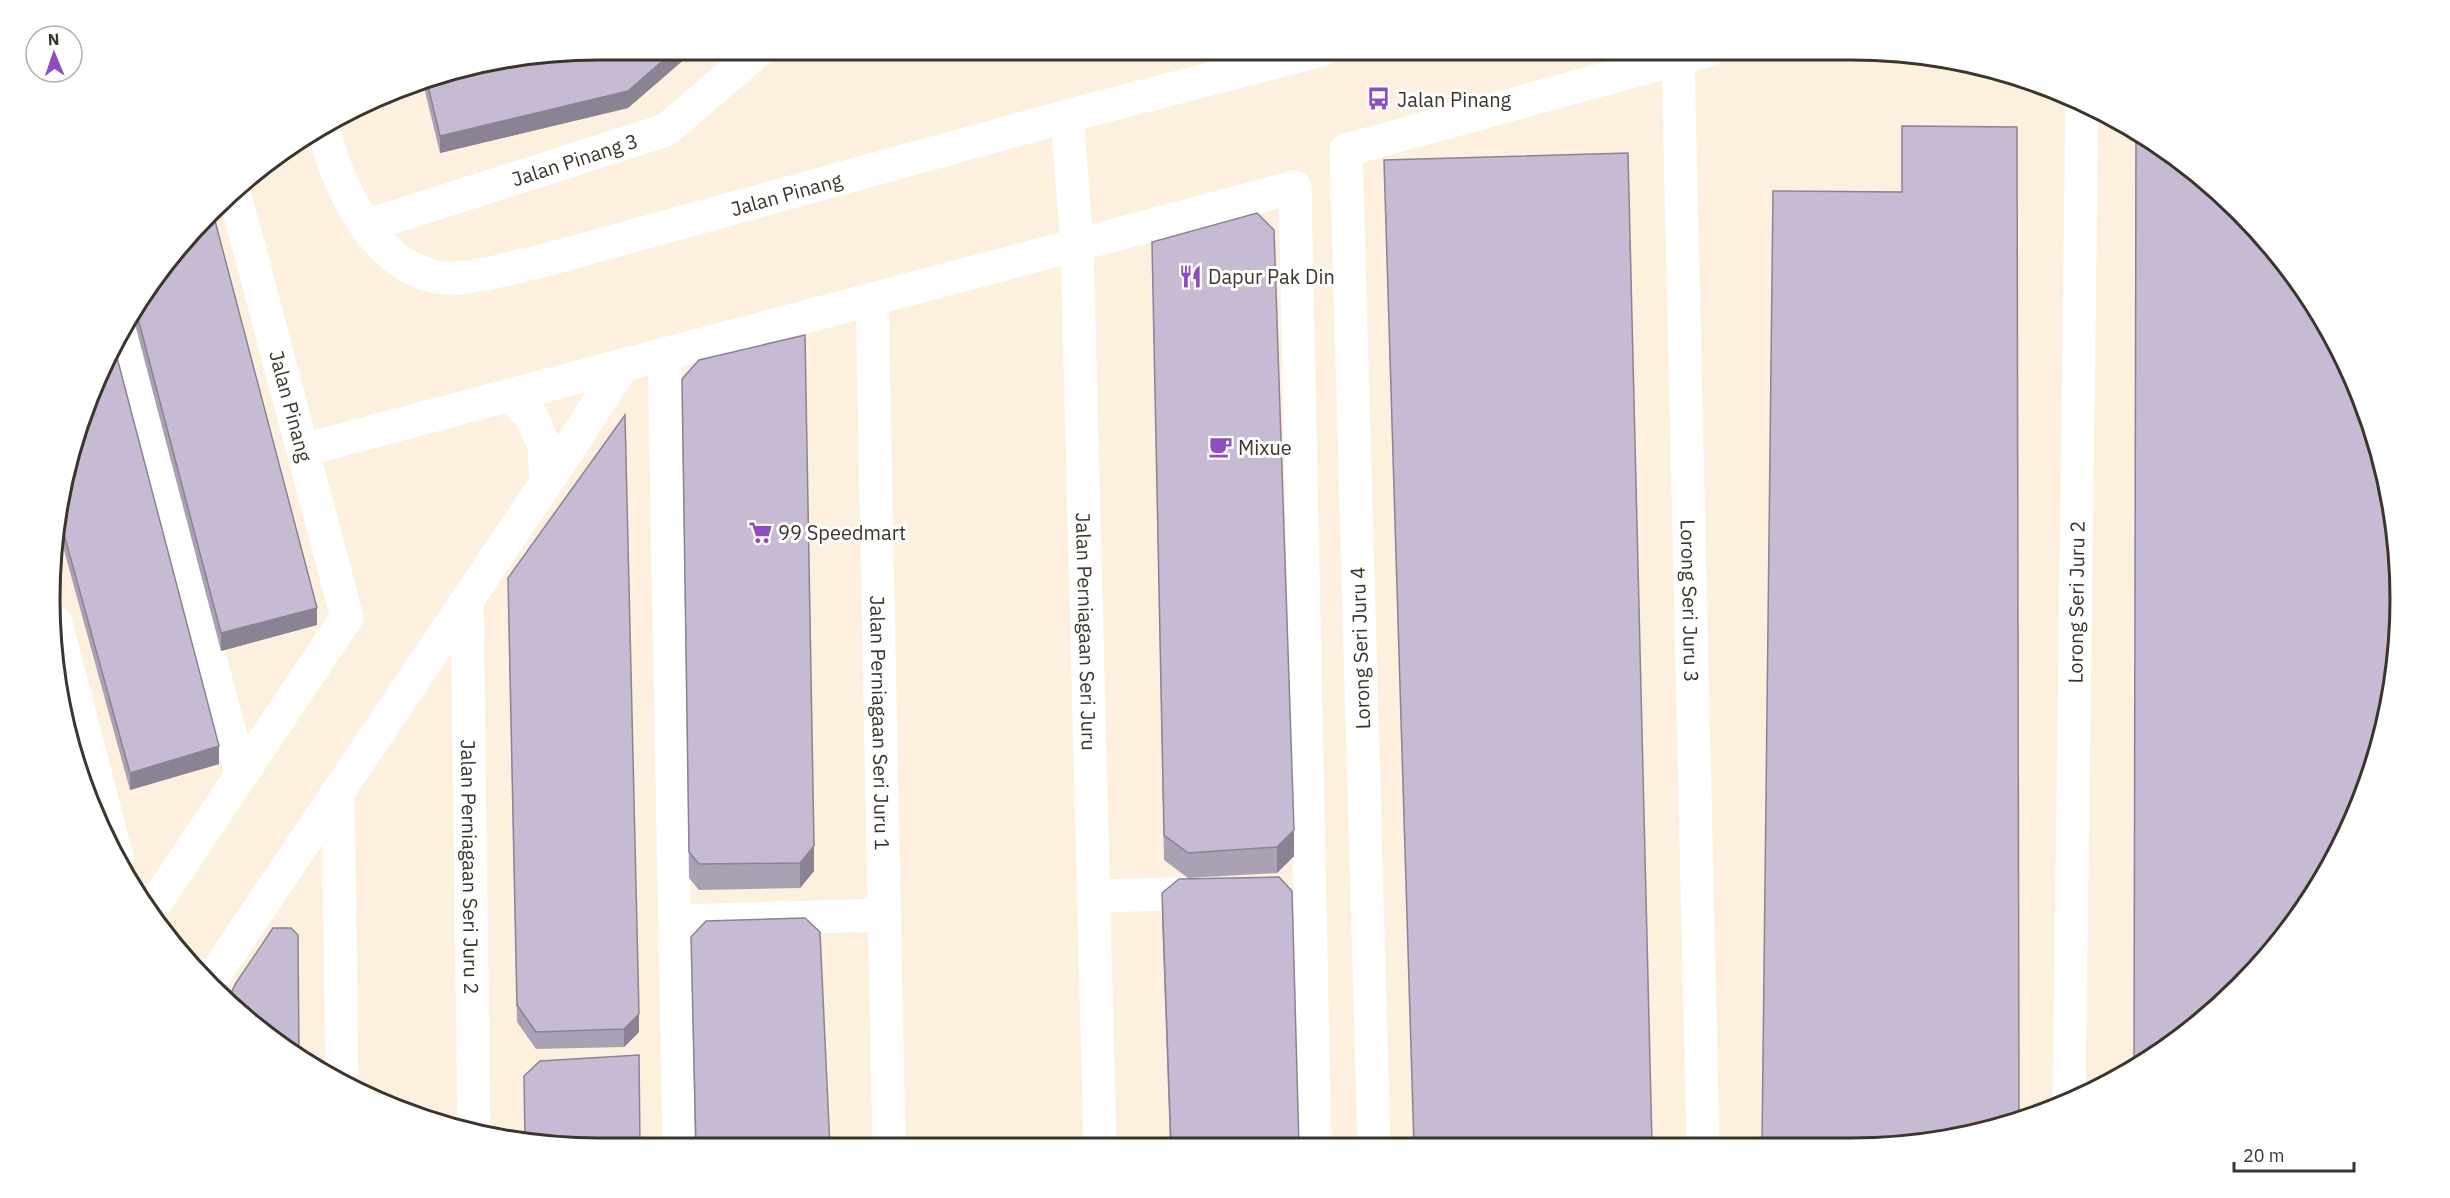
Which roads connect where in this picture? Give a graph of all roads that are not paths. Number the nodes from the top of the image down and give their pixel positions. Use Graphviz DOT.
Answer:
graph roads {
  1 [pos="747,60"];
  2 [pos="1283,60"];
  3 [pos="1671,60"];
  4 [pos="1678,60"];
  5 [pos="2082,113"];
  6 [pos="1067,116"];
  7 [pos="325,135"];
  8 [pos="237,201"];
  9 [pos="366,226"];
  10 [pos="1077,245"];
  11 [pos="872,299"];
  12 [pos="125,343"];
  13 [pos="664,354"];
  14 [pos="623,365"];
  15 [pos="509,395"];
  16 [pos="303,450"];
  17 [pos="546,482"];
  18 [pos="467,600"];
  19 [pos="69,700"];
  20 [pos="241,773"];
  21 [pos="338,791"];
  22 [pos="102,807"];
  23 [pos="1311,890"];
  24 [pos="1276,891"];
  25 [pos="1242,892"];
  26 [pos="1093,896"];
  27 [pos="155,904"];
  28 [pos="884,915"];
  29 [pos="675,921"];
  30 [pos="214,976"];
  31 [pos="342,1072"];
  32 [pos="2069,1091"];
  33 [pos="474,1123"];
  34 [pos="679,1138"];
  35 [pos="889,1138"];
  36 [pos="1100,1138"];
  37 [pos="1315,1138"];
  38 [pos="1374,1138"];
  39 [pos="1703,1138"];
  1 -- 9 [label="street, Jalan Pinang 3"];
  2 -- 6 [label="street, Jalan Pinang"];
  3 -- 38 [label="street, Lorong Seri Juru 4"];
  4 -- 39 [label="street, Lorong Seri Juru 3"];
  5 -- 32 [label="street, Lorong Seri Juru 2"];
  6 -- 9 [label="street, Jalan Pinang"];
  6 -- 10 [label="street, Jalan Perniagaan Seri Juru"];
  7 -- 9 [label="street, Jalan Pinang"];
  8 -- 16 [label="street, Jalan Pinang"];
  10 -- 11 [label="street"];
  10 -- 23 [label="street"];
  10 -- 26 [label="street, Jalan Perniagaan Seri Juru"];
  11 -- 13 [label="street"];
  11 -- 28 [label="street, Jalan Perniagaan Seri Juru 1"];
  12 -- 20 [label="street"];
  13 -- 14 [label="street"];
  13 -- 29 [label="street"];
  14 -- 15 [label="street"];
  14 -- 17 [label="street"];
  15 -- 16 [label="street"];
  15 -- 17 [label="street"];
  16 -- 20 [label="street, Jalan Pinang"];
  17 -- 18 [label="street"];
  18 -- 21 [label="street"];
  18 -- 33 [label="street, Jalan Perniagaan Seri Juru 2"];
  19 -- 22 [label="street"];
  20 -- 27 [label="street"];
  21 -- 30 [label="street"];
  21 -- 31 [label="street"];
  23 -- 24 [label="street"];
  23 -- 37 [label="street"];
  25 -- 26 [label="street"];
  26 -- 36 [label="street, Jalan Perniagaan Seri Juru"];
  28 -- 29 [label="street"];
  28 -- 35 [label="street, Jalan Perniagaan Seri Juru 1"];
  29 -- 34 [label="street"];
}
